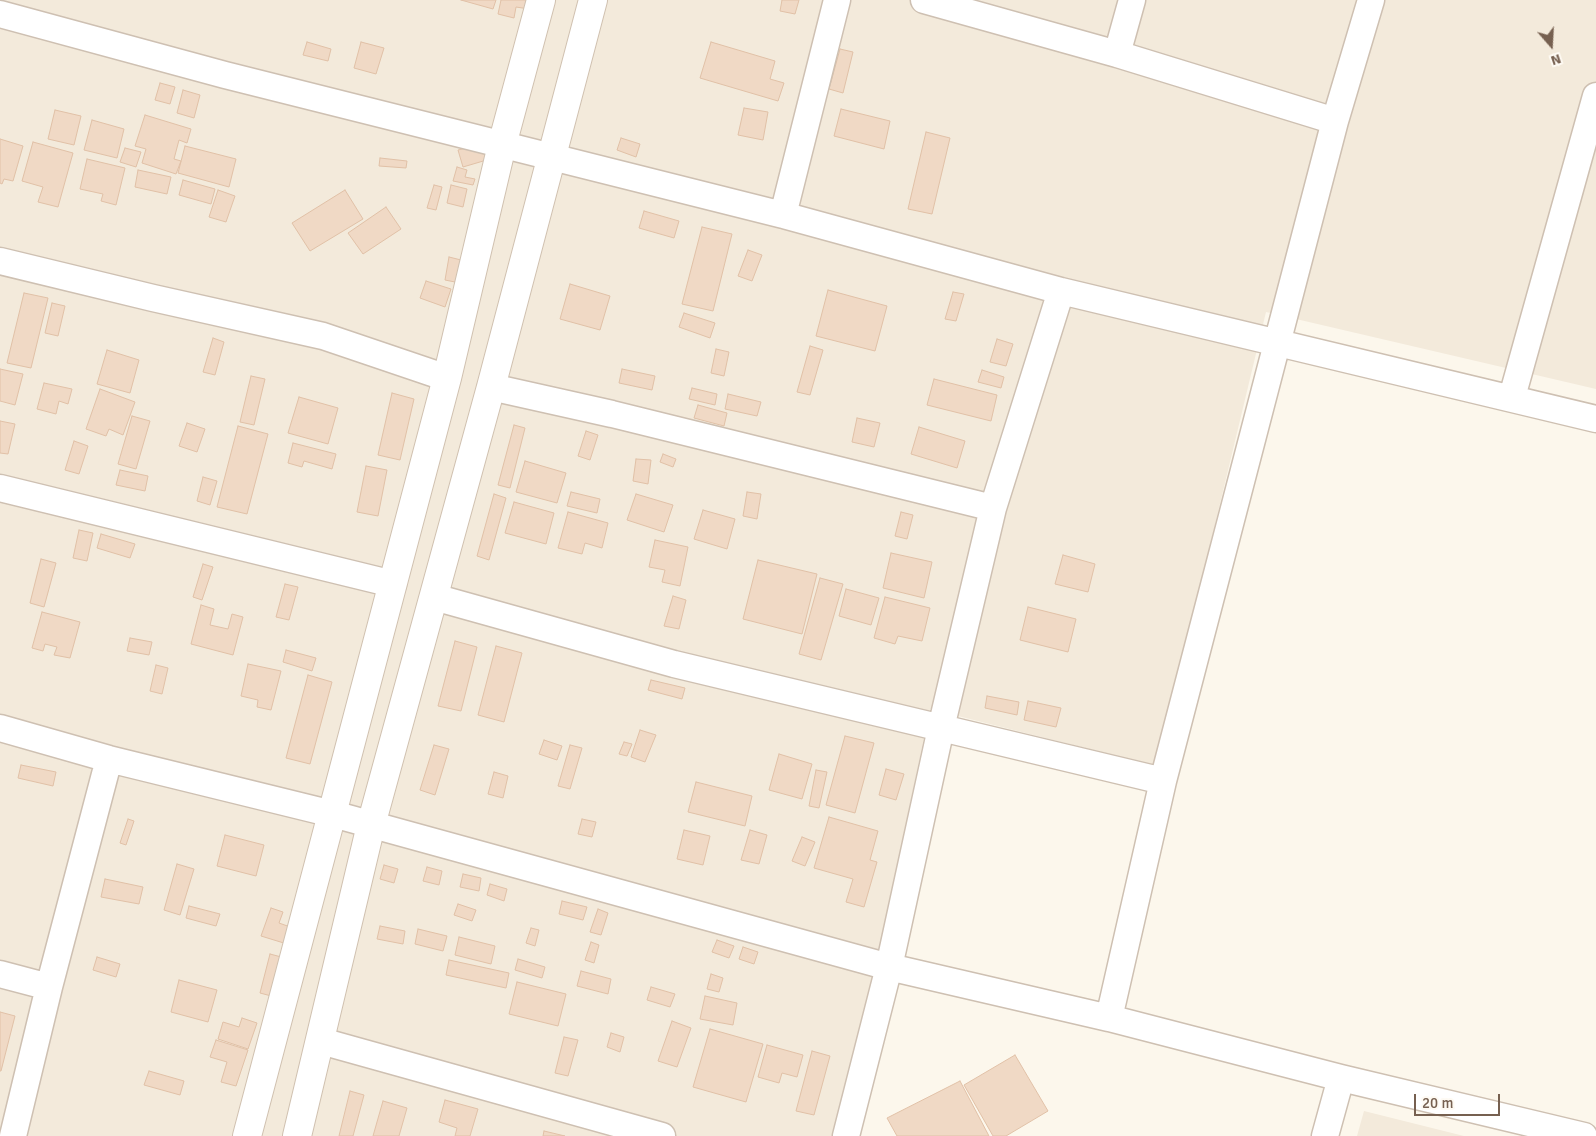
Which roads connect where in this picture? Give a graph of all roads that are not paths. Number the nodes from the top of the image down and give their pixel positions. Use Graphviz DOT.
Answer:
graph roads {
  1 [pos="541,0"];
  2 [pos="593,0"];
  3 [pos="837,0"];
  4 [pos="924,0"];
  5 [pos="1132,0"];
  6 [pos="1371,0"];
  7 [pos="0,14"];
  8 [pos="1117,54"];
  9 [pos="1596,96"];
  10 [pos="1335,121"];
  11 [pos="502,145"];
  12 [pos="550,157"];
  13 [pos="1586,175"];
  14 [pos="783,215"];
  15 [pos="0,261"];
  16 [pos="1062,291"];
  17 [pos="1279,341"];
  18 [pos="448,378"];
  19 [pos="491,387"];
  20 [pos="1512,397"];
  21 [pos="1596,418"];
  22 [pos="0,488"];
  23 [pos="993,508"];
  24 [pos="393,584"];
  25 [pos="434,597"];
  26 [pos="0,728"];
  27 [pos="941,728"];
  28 [pos="109,759"];
  29 [pos="1163,781"];
  30 [pos="333,814"];
  31 [pos="371,825"];
  32 [pos="889,967"];
  33 [pos="0,974"];
  34 [pos="49,986"];
  35 [pos="1109,1018"];
  36 [pos="320,1041"];
  37 [pos="1342,1078"];
  38 [pos="13,1136"];
  39 [pos="247,1136"];
  40 [pos="296,1136"];
  41 [pos="662,1136"];
  42 [pos="846,1136"];
  43 [pos="1325,1136"];
  44 [pos="1584,1136"];
  1 -- 11 [label="main road"];
  2 -- 12 [label="main road"];
  3 -- 14 [label="street"];
  4 -- 8 [label="street"];
  5 -- 8 [label="street"];
  6 -- 10 [label="street"];
  7 -- 11 [label="street"];
  8 -- 10 [label="street"];
  9 -- 13 [label="street"];
  10 -- 17 [label="street"];
  11 -- 12 [label="street"];
  11 -- 18 [label="main road"];
  12 -- 14 [label="street"];
  12 -- 19 [label="main road"];
  13 -- 20 [label="street"];
  14 -- 16 [label="street"];
  15 -- 18 [label="street"];
  16 -- 17 [label="street"];
  16 -- 23 [label="street"];
  17 -- 20 [label="street"];
  17 -- 29 [label="street"];
  18 -- 24 [label="main road"];
  19 -- 23 [label="street"];
  19 -- 25 [label="main road"];
  20 -- 21 [label="street"];
  22 -- 24 [label="street"];
  23 -- 27 [label="street"];
  24 -- 30 [label="main road"];
  25 -- 27 [label="street"];
  25 -- 31 [label="main road"];
  26 -- 28 [label="street"];
  27 -- 29 [label="street"];
  27 -- 32 [label="street"];
  28 -- 30 [label="street"];
  28 -- 34 [label="street"];
  29 -- 35 [label="street"];
  30 -- 31 [label="street"];
  30 -- 39 [label="main road"];
  31 -- 32 [label="street"];
  31 -- 36 [label="main road"];
  32 -- 35 [label="street"];
  32 -- 42 [label="street"];
  33 -- 34 [label="street"];
  34 -- 38 [label="street"];
  35 -- 37 [label="street"];
  36 -- 40 [label="main road"];
  36 -- 41 [label="street"];
  37 -- 43 [label="street"];
  37 -- 44 [label="street"];
}
